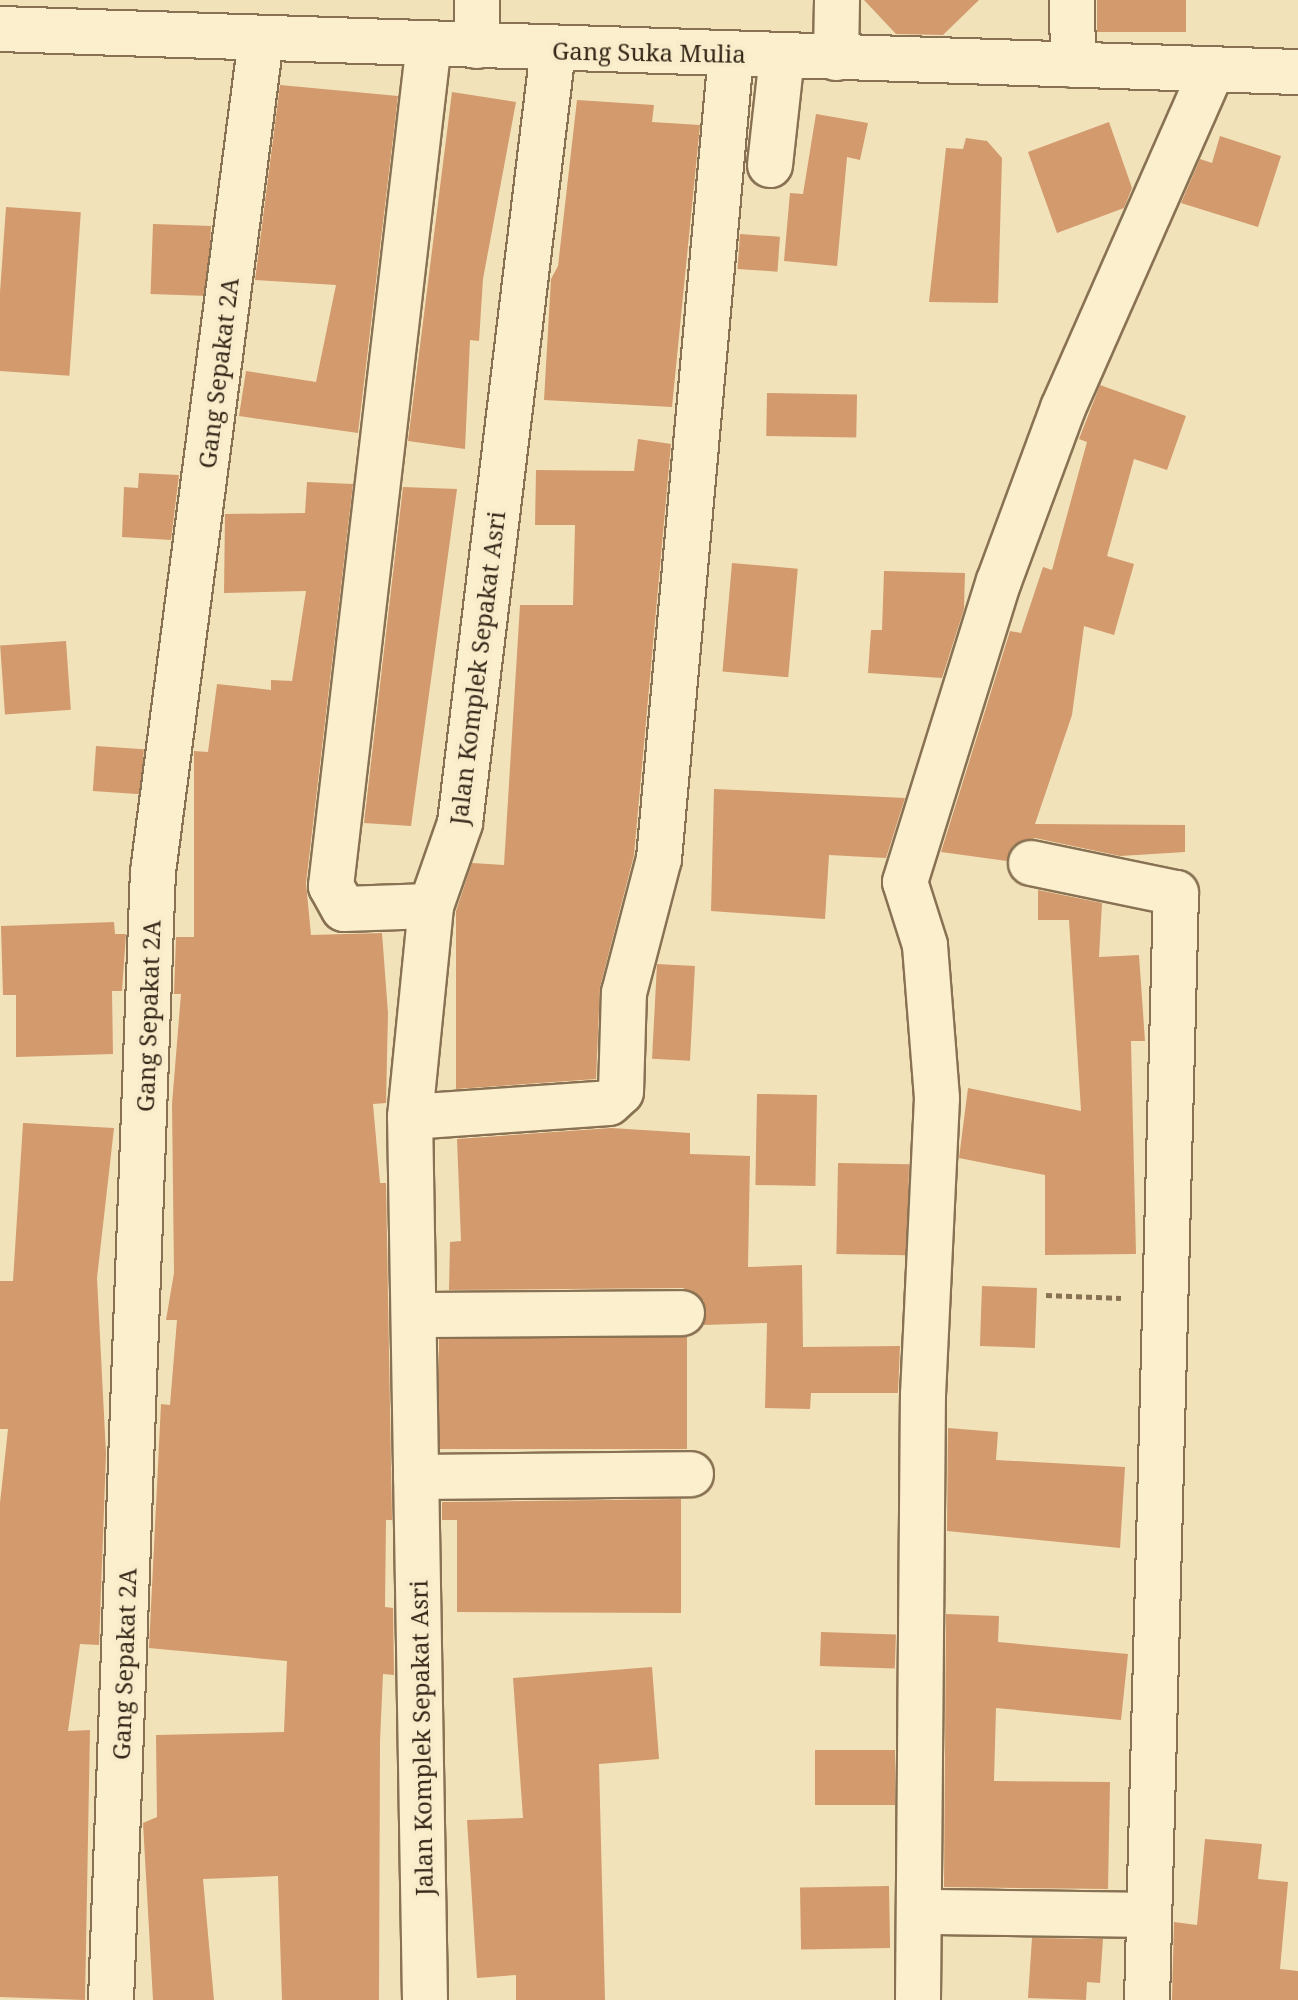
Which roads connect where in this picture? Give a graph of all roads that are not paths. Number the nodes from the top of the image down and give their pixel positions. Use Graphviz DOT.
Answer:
graph roads {
  1 [pos="477,0"];
  2 [pos="837,0"];
  3 [pos="1072,0"];
  4 [pos="205,16"];
  5 [pos="0,29"];
  6 [pos="261,39"];
  7 [pos="429,43"];
  8 [pos="477,46"];
  9 [pos="553,50"];
  10 [pos="731,54"];
  11 [pos="782,56"];
  12 [pos="836,58"];
  13 [pos="1073,65"];
  14 [pos="1212,70"];
  15 [pos="1298,72"];
  16 [pos="770,165"];
  17 [pos="1031,863"];
  18 [pos="431,906"];
  19 [pos="410,1117"];
  20 [pos="682,1313"];
  21 [pos="414,1315"];
  22 [pos="691,1474"];
  23 [pos="416,1477"];
  24 [pos="939,1912"];
  25 [pos="1149,1915"];
  26 [pos="111,2000"];
  27 [pos="425,2000"];
  28 [pos="918,2000"];
  29 [pos="1147,2000"];
  1 -- 8 [label="street"];
  2 -- 12 [label="street"];
  3 -- 13 [label="street"];
  4 -- 5 [label="street, Gang Suka Mulia"];
  4 -- 6 [label="street, Gang Suka Mulia"];
  6 -- 7 [label="street, Gang Suka Mulia"];
  6 -- 26 [label="street, Gang Sepakat 2A"];
  7 -- 8 [label="street, Gang Suka Mulia"];
  7 -- 18 [label="street"];
  8 -- 9 [label="street, Gang Suka Mulia"];
  9 -- 10 [label="street, Gang Suka Mulia"];
  9 -- 18 [label="street, Jalan Komplek Sepakat Asri"];
  10 -- 11 [label="street, Gang Suka Mulia"];
  10 -- 19 [label="street"];
  11 -- 12 [label="street, Gang Suka Mulia"];
  11 -- 16 [label="street"];
  12 -- 13 [label="street, Gang Suka Mulia"];
  13 -- 14 [label="street, Gang Suka Mulia"];
  14 -- 15 [label="street, Gang Suka Mulia"];
  14 -- 28 [label="street"];
  17 -- 25 [label="street"];
  18 -- 19 [label="street, Jalan Komplek Sepakat Asri"];
  19 -- 21 [label="street, Jalan Komplek Sepakat Asri"];
  20 -- 21 [label="street"];
  21 -- 23 [label="street, Jalan Komplek Sepakat Asri"];
  22 -- 23 [label="street"];
  23 -- 27 [label="street, Jalan Komplek Sepakat Asri"];
  24 -- 25 [label="street"];
  25 -- 29 [label="street"];
}
